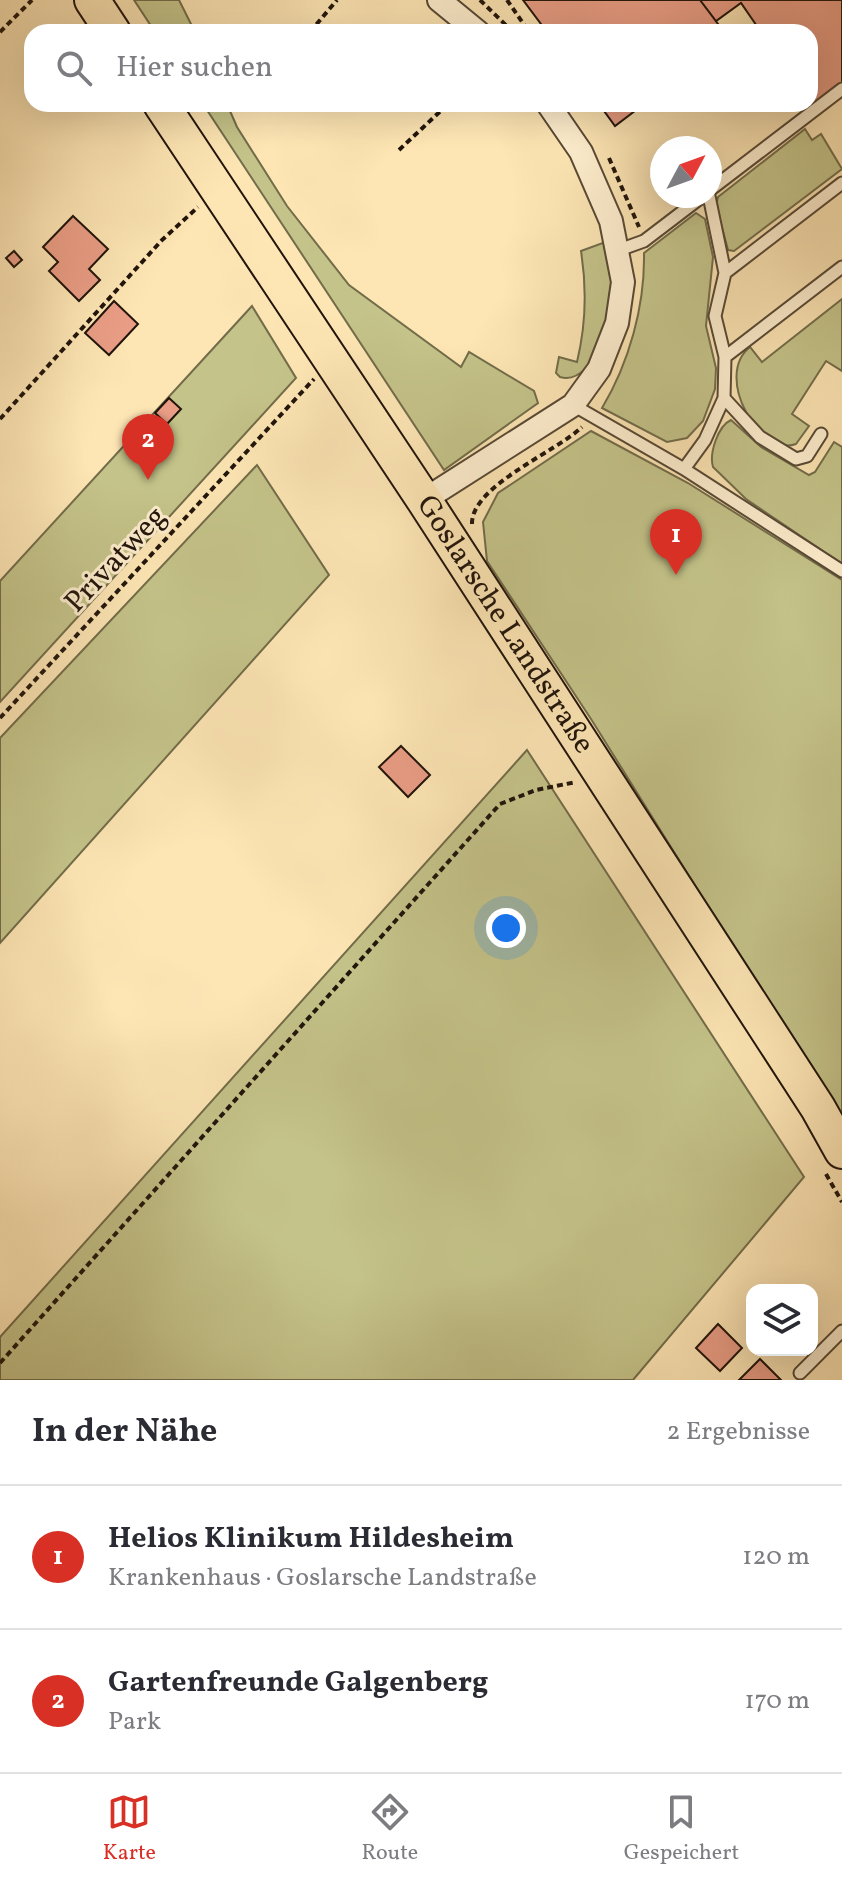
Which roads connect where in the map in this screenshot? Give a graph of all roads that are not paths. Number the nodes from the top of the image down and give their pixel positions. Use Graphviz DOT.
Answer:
graph roads {
  1 [pos="92,0"];
  2 [pos="439,0"];
  3 [pos="108,24"];
  4 [pos="468,24"];
  5 [pos="842,89"];
  6 [pos="818,108"];
  7 [pos="166,112"];
  8 [pos="553,112"];
  9 [pos="813,112"];
  10 [pos="842,183"];
  11 [pos="722,184"];
  12 [pos="687,208"];
  13 [pos="713,208"];
  14 [pos="619,250"];
  15 [pos="842,267"];
  16 [pos="725,273"];
  17 [pos="725,357"];
  18 [pos="724,398"];
  19 [pos="582,411"];
  20 [pos="821,434"];
  21 [pos="684,469"];
  22 [pos="424,500"];
  23 [pos="842,571"];
  24 [pos="842,1151"];
  25 [pos="842,1331"];
  26 [pos="800,1373"];
  1 -- 3 [label="main road"];
  2 -- 4 [label="street"];
  5 -- 6 [label="lane"];
  7 -- 22 [label="main road, Goslarsche Landstraße"];
  8 -- 14 [label="street"];
  9 -- 11 [label="lane"];
  10 -- 16 [label="lane"];
  12 -- 14 [label="lane"];
  13 -- 16 [label="lane"];
  14 -- 19 [label="street"];
  15 -- 17 [label="lane"];
  16 -- 17 [label="lane"];
  17 -- 18 [label="lane"];
  18 -- 20 [label="lane"];
  18 -- 21 [label="lane"];
  19 -- 21 [label="lane"];
  19 -- 22 [label="street"];
  21 -- 23 [label="lane"];
  22 -- 24 [label="main road, Goslarsche Landstraße"];
  25 -- 26 [label="lane"];
}
